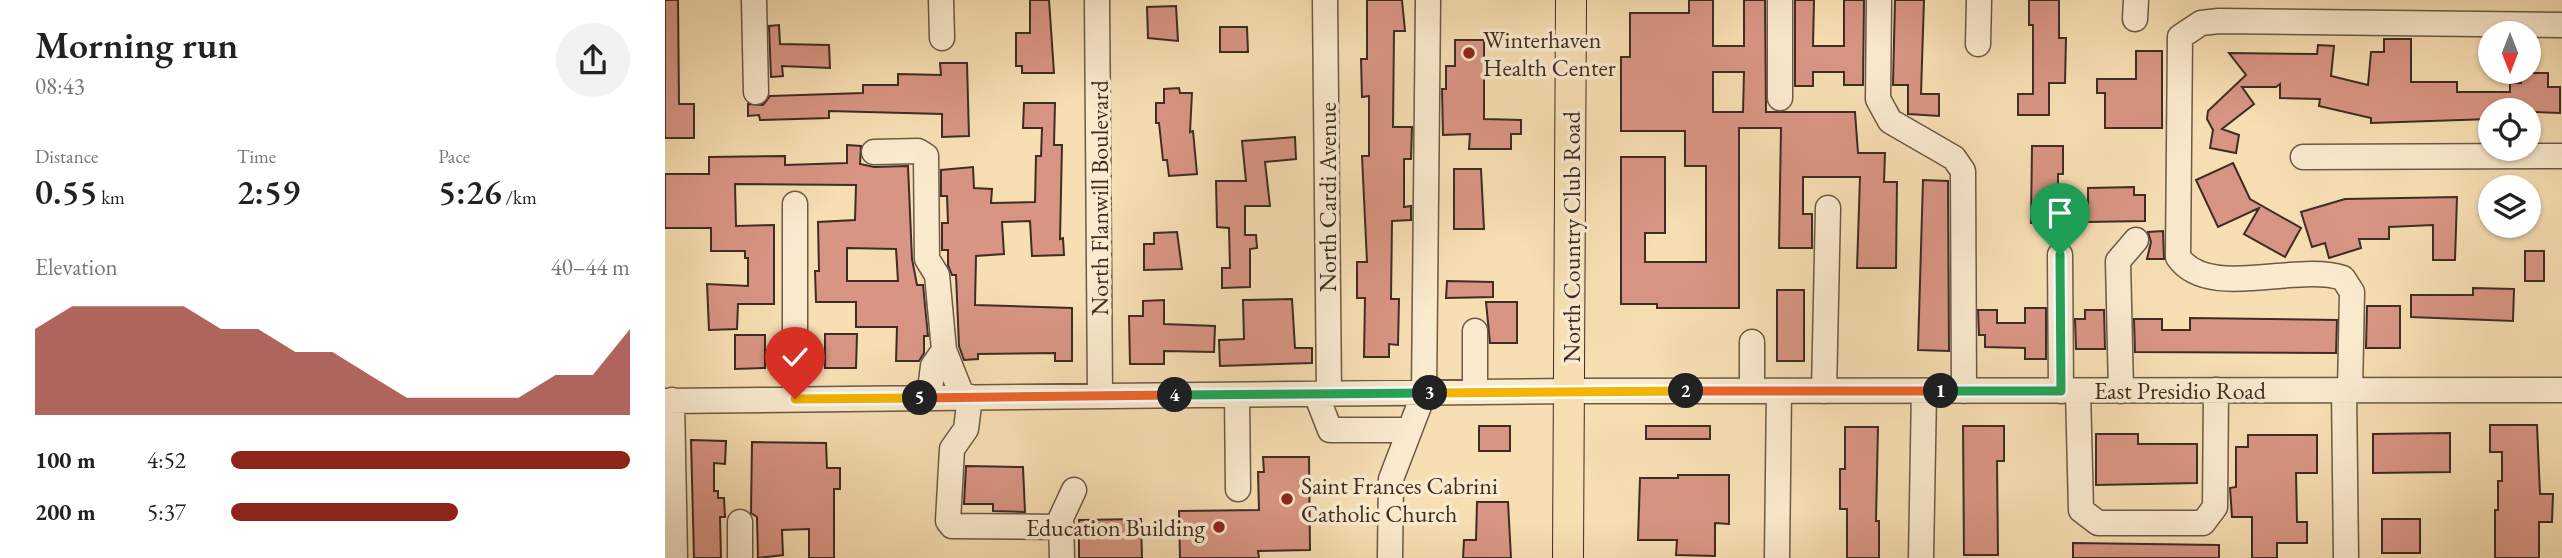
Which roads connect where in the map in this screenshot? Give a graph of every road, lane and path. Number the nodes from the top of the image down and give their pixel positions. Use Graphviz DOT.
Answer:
graph roads {
  1 [pos="754,0"];
  2 [pos="941,0"];
  3 [pos="1097,0"];
  4 [pos="1325,0"];
  5 [pos="1428,0"];
  6 [pos="1571,0"];
  7 [pos="1780,0"];
  8 [pos="1879,0"];
  9 [pos="1979,0"];
  10 [pos="2562,25"];
  11 [pos="942,38"];
  12 [pos="1978,44"];
  13 [pos="756,92"];
  14 [pos="1780,98"];
  15 [pos="874,152"];
  16 [pos="2562,156"];
  17 [pos="2302,158"];
  18 [pos="795,204"];
  19 [pos="1828,208"];
  20 [pos="2136,240"];
  21 [pos="2060,255"];
  22 [pos="1475,331"];
  23 [pos="1752,342"];
  24 [pos="944,350"];
  25 [pos="2216,390"];
  26 [pos="2347,390"];
  27 [pos="2562,390"];
  28 [pos="1570,391"];
  29 [pos="1752,391"];
  30 [pos="1779,391"];
  31 [pos="1824,391"];
  32 [pos="1924,391"];
  33 [pos="1964,391"];
  34 [pos="2069,391"];
  35 [pos="2121,391"];
  36 [pos="1475,392"];
  37 [pos="1424,393"];
  38 [pos="1322,394"];
  39 [pos="1237,395"];
  40 [pos="1100,396"];
  41 [pos="967,397"];
  42 [pos="929,398"];
  43 [pos="795,399"];
  44 [pos="668,400"];
  45 [pos="1409,430"];
  46 [pos="1238,489"];
  47 [pos="1073,490"];
  48 [pos="740,522"];
  49 [pos="1062,527"];
  50 [pos="675,558"];
  51 [pos="740,558"];
  52 [pos="1062,558"];
  53 [pos="1390,558"];
  54 [pos="1568,558"];
  55 [pos="1777,558"];
  56 [pos="1921,558"];
  57 [pos="2346,558"];
  1 -- 13 [label="street"];
  2 -- 11 [label="street"];
  3 -- 40 [label="street, North Flanwill Boulevard"];
  4 -- 38 [label="street, North Cardi Avenue"];
  5 -- 37 [label="street"];
  6 -- 28 [label="main road, North Country Club Road"];
  7 -- 14 [label="street"];
  8 -- 33 [label="street"];
  9 -- 12 [label="street"];
  10 -- 26 [label="street"];
  15 -- 24 [label="street"];
  16 -- 17 [label="street"];
  18 -- 43 [label="street"];
  19 -- 31 [label="street"];
  20 -- 35 [label="street"];
  21 -- 34 [label="street"];
  22 -- 36 [label="street"];
  23 -- 29 [label="street"];
  24 -- 41 [label="street"];
  24 -- 42 [label="street"];
  25 -- 26 [label="street, East Presidio Road"];
  25 -- 34 [label="street"];
  25 -- 35 [label="street, East Presidio Road"];
  26 -- 27 [label="street, East Presidio Road"];
  26 -- 57 [label="street"];
  28 -- 29 [label="street, East Presidio Road"];
  28 -- 36 [label="street, East Presidio Road"];
  28 -- 54 [label="main road, North Country Club Road"];
  29 -- 30 [label="street, East Presidio Road"];
  30 -- 31 [label="street, East Presidio Road"];
  30 -- 55 [label="street"];
  31 -- 32 [label="street, East Presidio Road"];
  32 -- 33 [label="street, East Presidio Road"];
  32 -- 56 [label="street"];
  33 -- 34 [label="street, East Presidio Road"];
  34 -- 35 [label="street, East Presidio Road"];
  36 -- 37 [label="street, East Presidio Road"];
  37 -- 38 [label="street, East Presidio Road"];
  37 -- 45 [label="street"];
  38 -- 39 [label="street, East Presidio Road"];
  38 -- 45 [label="street"];
  39 -- 40 [label="street, East Presidio Road"];
  39 -- 46 [label="street"];
  40 -- 41 [label="street, East Presidio Road"];
  41 -- 42 [label="street, East Presidio Road"];
  41 -- 49 [label="street"];
  42 -- 43 [label="street, East Presidio Road"];
  43 -- 44 [label="street, East Presidio Road"];
  44 -- 50 [label="street"];
  45 -- 53 [label="street"];
  47 -- 49 [label="street"];
  48 -- 51 [label="street"];
  49 -- 52 [label="street"];
}
